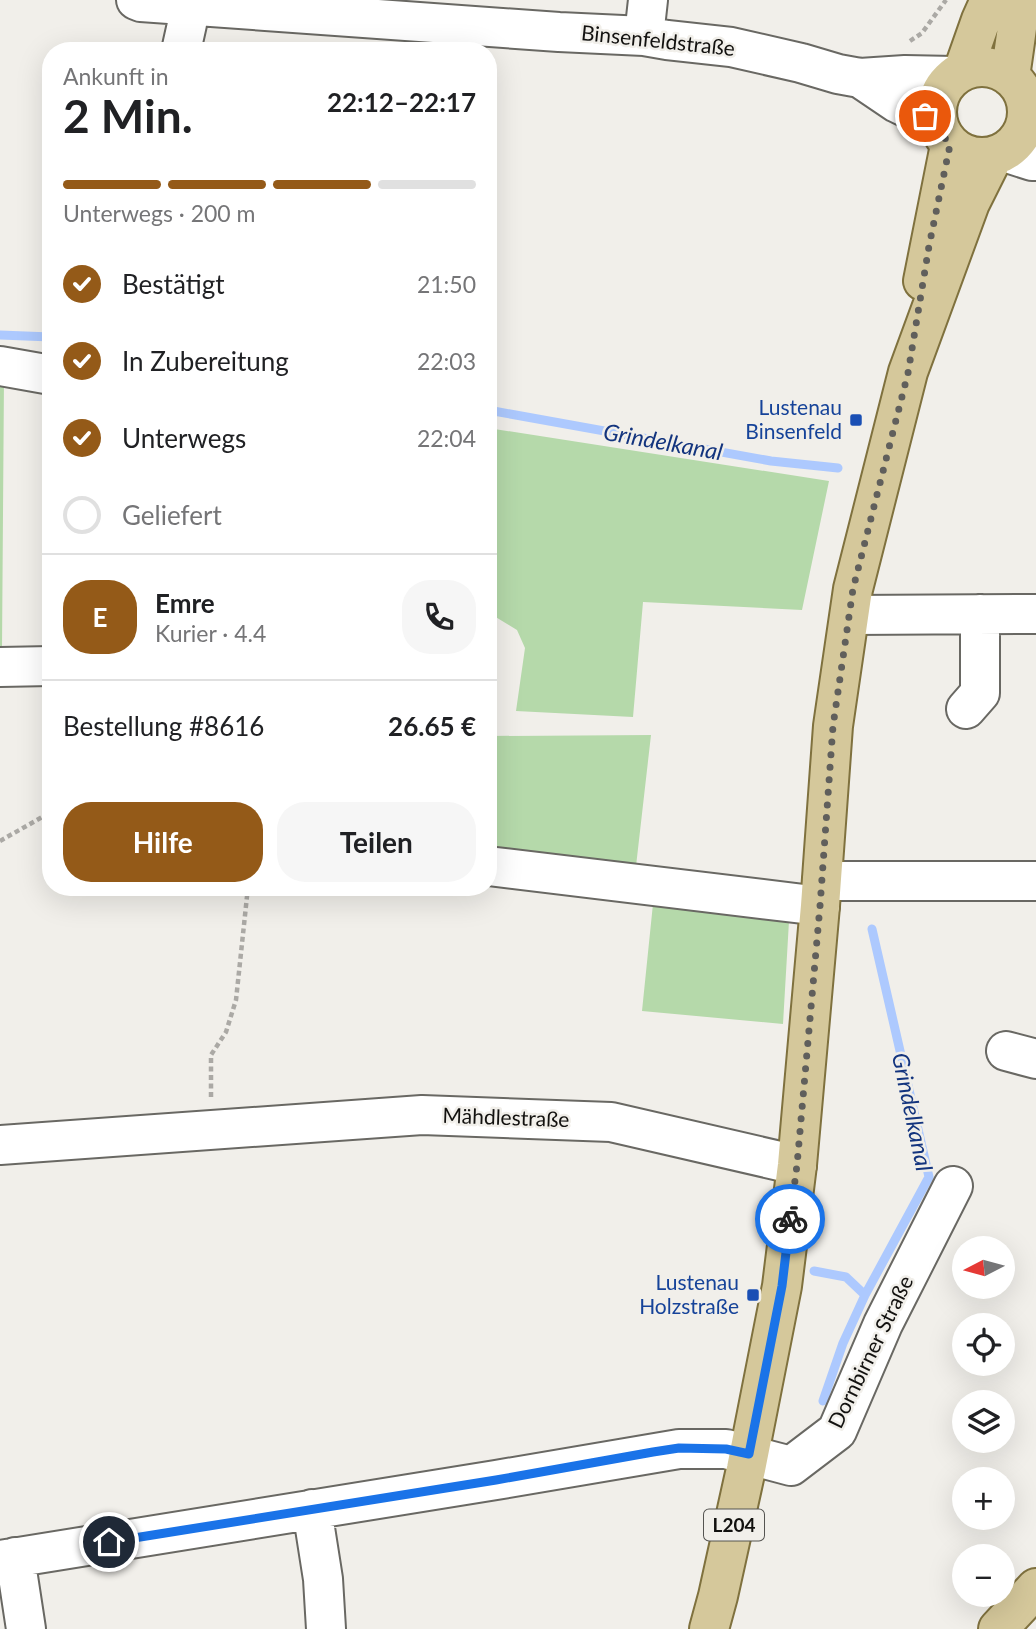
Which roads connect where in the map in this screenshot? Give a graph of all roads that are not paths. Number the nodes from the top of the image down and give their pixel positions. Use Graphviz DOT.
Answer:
graph roads {
  1 [pos="136,0"];
  2 [pos="990,0"];
  3 [pos="1021,0"];
  4 [pos="231,4"];
  5 [pos="188,5"];
  6 [pos="452,12"];
  7 [pos="646,18"];
  8 [pos="183,42"];
  9 [pos="958,73"];
  10 [pos="1010,76"];
  11 [pos="860,78"];
  12 [pos="1032,113"];
  13 [pos="944,134"];
  14 [pos="1011,157"];
  15 [pos="0,366"];
  16 [pos="42,373"];
  17 [pos="908,373"];
  18 [pos="980,614"];
  19 [pos="1036,614"];
  20 [pos="850,615"];
  21 [pos="42,666"];
  22 [pos="0,667"];
  23 [pos="966,709"];
  24 [pos="497,867"];
  25 [pos="1036,881"];
  26 [pos="821,894"];
  27 [pos="0,1145"];
  28 [pos="797,1165"];
  29 [pos="953,1186"];
  30 [pos="749,1454"];
  31 [pos="312,1509"];
  32 [pos="8,1559"];
  33 [pos="1036,1588"];
  34 [pos="26,1629"];
  35 [pos="326,1629"];
  36 [pos="709,1629"];
  37 [pos="998,1629"];
  1 -- 5 [label="street, Binsenfeldstraße"];
  2 -- 9 [label="main road, L204"];
  3 -- 10 [label="main road"];
  4 -- 5 [label="street, Binsenfeldstraße"];
  4 -- 6 [label="street, Binsenfeldstraße"];
  5 -- 8 [label="street"];
  6 -- 7 [label="street, Binsenfeldstraße"];
  7 -- 11 [label="street, Binsenfeldstraße"];
  9 -- 10 [label="main road"];
  9 -- 11 [label="street, Binsenfeldstraße"];
  9 -- 13 [label="main road, L204"];
  10 -- 12 [label="main road, L204"];
  11 -- 13 [label="street, Binsenfeldstraße"];
  12 -- 14 [label="main road, L204"];
  13 -- 14 [label="main road"];
  13 -- 17 [label="main road, L204"];
  14 -- 17 [label="main road, L204"];
  15 -- 16 [label="street"];
  17 -- 20 [label="main road, L204"];
  18 -- 19 [label="street"];
  18 -- 20 [label="street"];
  18 -- 23 [label="street"];
  20 -- 26 [label="main road, L204"];
  21 -- 22 [label="street"];
  24 -- 26 [label="street"];
  25 -- 26 [label="street"];
  26 -- 28 [label="main road, L204"];
  27 -- 28 [label="street, Mähdlestraße"];
  28 -- 30 [label="main road, L204"];
  29 -- 30 [label="street, Dornbirner Straße"];
  30 -- 31 [label="street"];
  30 -- 36 [label="main road, L204"];
  31 -- 32 [label="street"];
  31 -- 35 [label="street"];
  32 -- 34 [label="street"];
  33 -- 37 [label="main road"];
}
